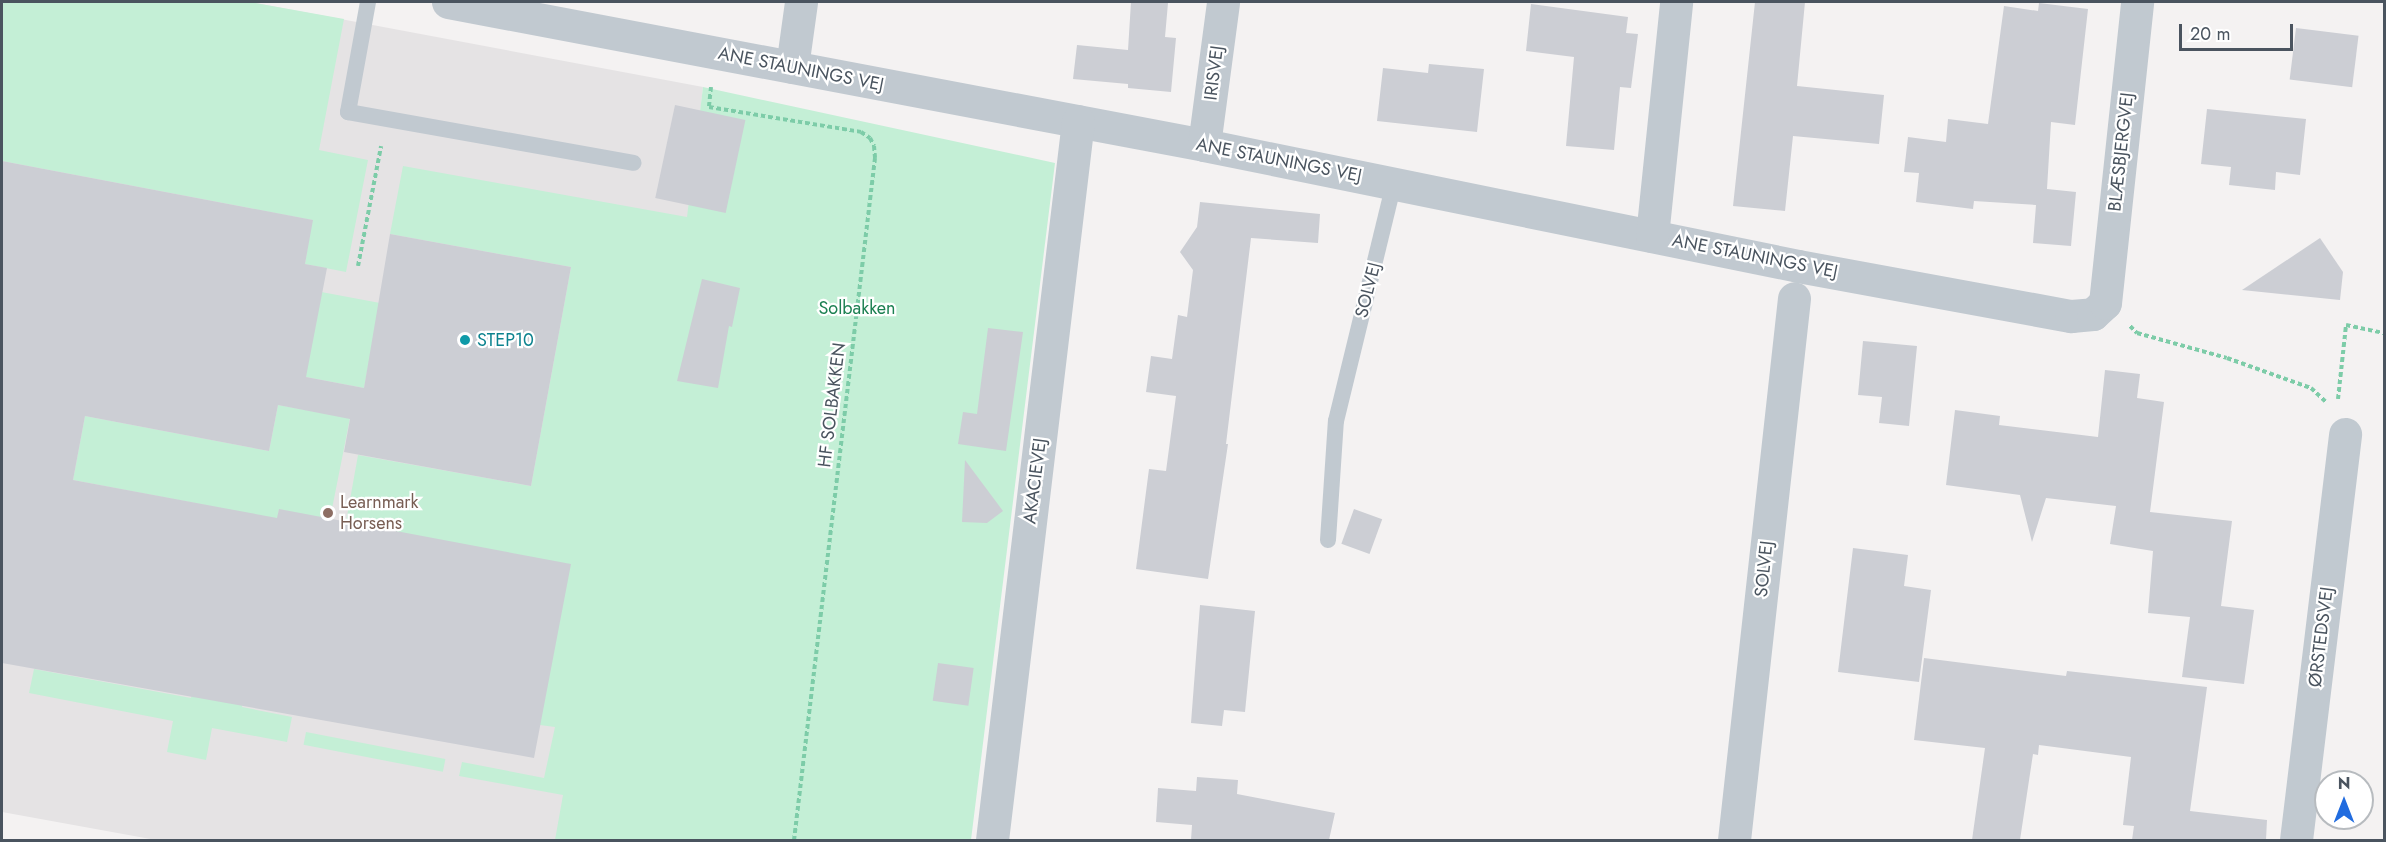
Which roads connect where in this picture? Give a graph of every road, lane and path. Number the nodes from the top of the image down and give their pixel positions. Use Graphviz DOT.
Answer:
graph roads {
  1 [pos="368,2"];
  2 [pos="448,2"];
  3 [pos="801,2"];
  4 [pos="1223,2"];
  5 [pos="1676,2"];
  6 [pos="2137,2"];
  7 [pos="792,67"];
  8 [pos="709,107"];
  9 [pos="386,119"];
  10 [pos="1078,121"];
  11 [pos="1204,145"];
  12 [pos="633,164"];
  13 [pos="1394,183"];
  14 [pos="1652,236"];
  15 [pos="358,266"];
  16 [pos="1794,298"];
  17 [pos="2106,303"];
  18 [pos="2385,333"];
  19 [pos="2341,423"];
  20 [pos="1328,540"];
  21 [pos="794,840"];
  22 [pos="992,840"];
  23 [pos="1734,840"];
  24 [pos="2296,840"];
  1 -- 9 [label="lane"];
  2 -- 7 [label="street, ANE STAUNINGS VEJ"];
  3 -- 7 [label="street"];
  4 -- 11 [label="street, IRISVEJ"];
  5 -- 14 [label="street"];
  6 -- 17 [label="street, BLÆSBJERGVEJ"];
  7 -- 10 [label="street, ANE STAUNINGS VEJ"];
  8 -- 21 [label="path, HF SOLBAKKEN"];
  9 -- 12 [label="lane"];
  9 -- 15 [label="path"];
  10 -- 11 [label="street, ANE STAUNINGS VEJ"];
  10 -- 22 [label="street, AKACIEVEJ"];
  11 -- 13 [label="street, ANE STAUNINGS VEJ"];
  13 -- 14 [label="street, ANE STAUNINGS VEJ"];
  13 -- 20 [label="lane, SOLVEJ"];
  14 -- 17 [label="street, ANE STAUNINGS VEJ"];
  16 -- 23 [label="street, SOLVEJ"];
  17 -- 19 [label="path"];
  18 -- 19 [label="path"];
  19 -- 24 [label="street, ØRSTEDSVEJ"];
}
